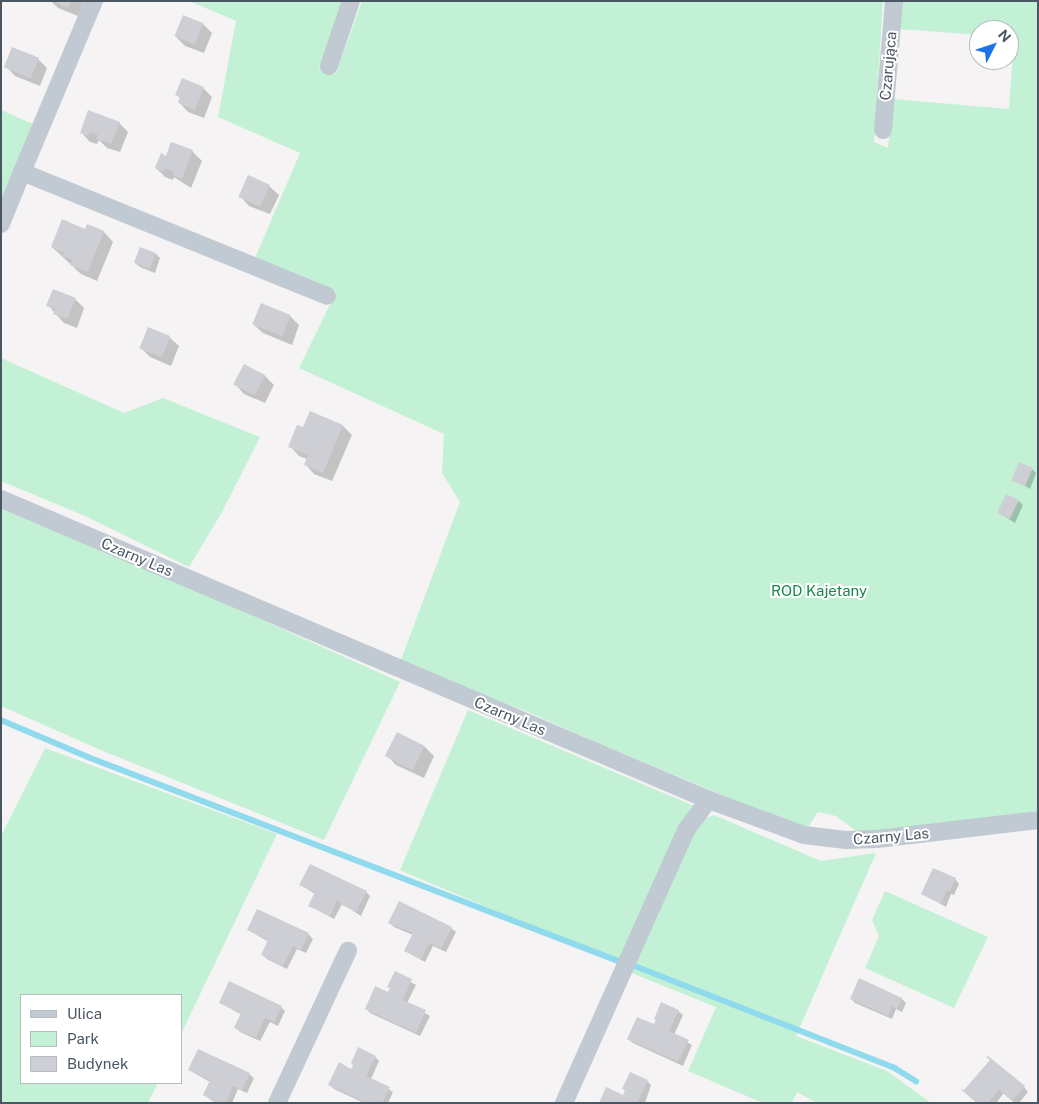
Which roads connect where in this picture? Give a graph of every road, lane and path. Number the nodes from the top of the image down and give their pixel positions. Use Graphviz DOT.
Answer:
graph roads {
  1 [pos="94,1"];
  2 [pos="352,1"];
  3 [pos="894,1"];
  4 [pos="329,66"];
  5 [pos="883,130"];
  6 [pos="22,172"];
  7 [pos="1,224"];
  8 [pos="327,296"];
  9 [pos="1,500"];
  10 [pos="709,800"];
  11 [pos="1038,820"];
  12 [pos="348,951"];
  13 [pos="277,1103"];
  14 [pos="564,1103"];
  1 -- 6 [label="street"];
  2 -- 4 [label="street"];
  3 -- 5 [label="street, Czarująca"];
  6 -- 7 [label="street"];
  6 -- 8 [label="street"];
  9 -- 10 [label="street, Czarny Las"];
  10 -- 11 [label="street, Czarny Las"];
  10 -- 14 [label="street"];
  12 -- 13 [label="street"];
}
